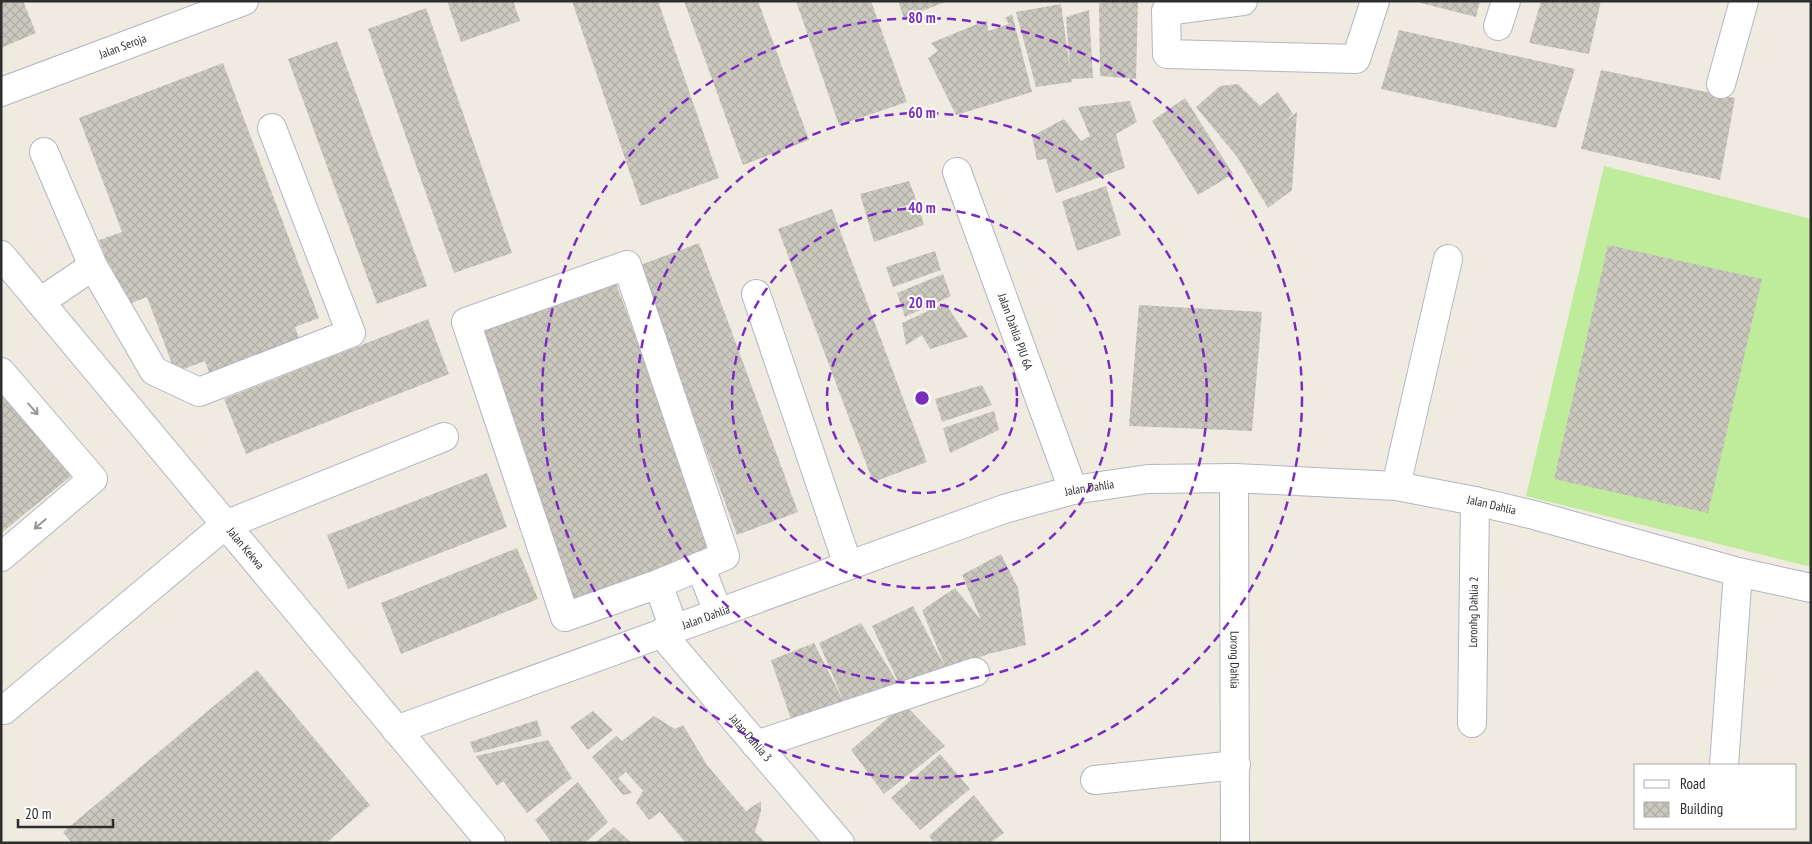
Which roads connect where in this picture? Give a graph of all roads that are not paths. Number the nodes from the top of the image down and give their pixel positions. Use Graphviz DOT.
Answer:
graph roads {
  1 [pos="244,1"];
  2 [pos="1243,1"];
  3 [pos="1375,1"];
  4 [pos="1744,1"];
  5 [pos="1721,84"];
  6 [pos="1,92"];
  7 [pos="272,128"];
  8 [pos="44,152"];
  9 [pos="957,172"];
  10 [pos="1,255"];
  11 [pos="1448,259"];
  12 [pos="94,266"];
  13 [pos="756,294"];
  14 [pos="40,302"];
  15 [pos="1,372"];
  16 [pos="444,437"];
  17 [pos="1234,478"];
  18 [pos="1396,486"];
  19 [pos="1073,490"];
  20 [pos="1476,501"];
  21 [pos="225,525"];
  22 [pos="1,557"];
  23 [pos="848,565"];
  24 [pos="700,566"];
  25 [pos="1738,572"];
  26 [pos="658,584"];
  27 [pos="1811,588"];
  28 [pos="718,612"];
  29 [pos="667,631"];
  30 [pos="975,672"];
  31 [pos="4,710"];
  32 [pos="1472,722"];
  33 [pos="396,730"];
  34 [pos="756,745"];
  35 [pos="1724,764"];
  36 [pos="1236,765"];
  37 [pos="1095,780"];
  38 [pos="491,843"];
  39 [pos="840,843"];
  40 [pos="1235,843"];
  1 -- 6 [label="street, Jalan Seroja"];
  2 -- 3 [label="street"];
  4 -- 5 [label="street"];
  7 -- 12 [label="street"];
  8 -- 12 [label="street"];
  9 -- 19 [label="street, Jalan Dahlia PJU 6A"];
  10 -- 14 [label="street, Jalan Kekwa"];
  11 -- 18 [label="street"];
  12 -- 14 [label="street"];
  13 -- 23 [label="street"];
  14 -- 21 [label="street, Jalan Kekwa"];
  15 -- 22 [label="street, one-way"];
  16 -- 21 [label="street"];
  17 -- 18 [label="street, Jalan Dahlia"];
  17 -- 19 [label="street, Jalan Dahlia"];
  17 -- 36 [label="street, Lorong Dahlia"];
  18 -- 20 [label="street, Jalan Dahlia"];
  19 -- 23 [label="street, Jalan Dahlia"];
  20 -- 25 [label="street, Jalan Dahlia"];
  20 -- 32 [label="street, Loronhg Dahlia 2"];
  21 -- 31 [label="street"];
  21 -- 33 [label="street, Jalan Kekwa"];
  23 -- 28 [label="street, Jalan Dahlia"];
  24 -- 26 [label="street"];
  24 -- 26 [label="street"];
  24 -- 28 [label="street"];
  25 -- 27 [label="street, Jalan Dahlia"];
  25 -- 35 [label="street"];
  26 -- 29 [label="street"];
  28 -- 29 [label="street, Jalan Dahlia"];
  29 -- 33 [label="street, Jalan Dahlia"];
  29 -- 34 [label="street, Jalan Dahlia 3"];
  30 -- 34 [label="street"];
  33 -- 38 [label="street, Jalan Kekwa"];
  34 -- 39 [label="street, Jalan Dahlia 3"];
  36 -- 37 [label="street"];
  36 -- 40 [label="street, Lorong Dahlia"];
}
